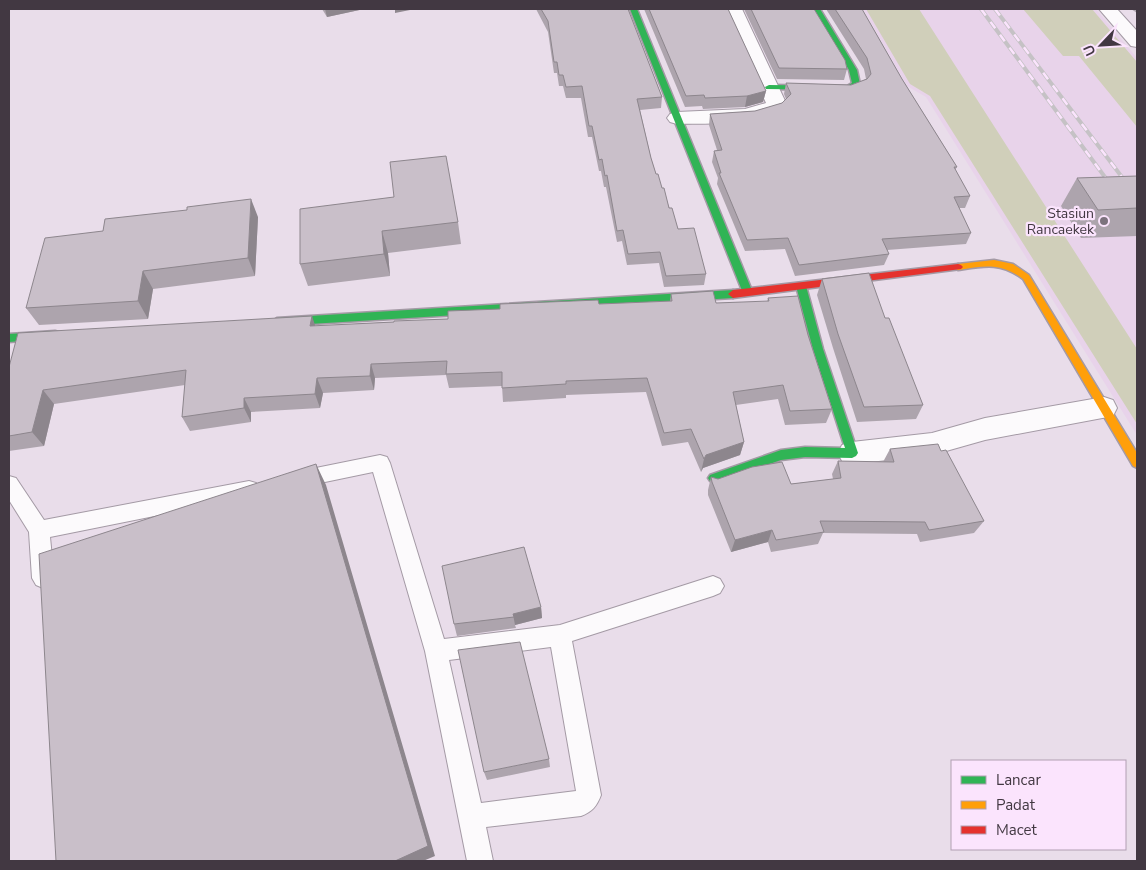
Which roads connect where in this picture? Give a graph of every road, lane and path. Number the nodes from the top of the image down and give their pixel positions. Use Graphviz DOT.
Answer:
graph roads {
  1 [pos="633,9"];
  2 [pos="733,9"];
  3 [pos="816,9"];
  4 [pos="1108,9"];
  5 [pos="1129,22"];
  6 [pos="1137,42"];
  7 [pos="769,87"];
  8 [pos="677,118"];
  9 [pos="801,286"];
  10 [pos="748,293"];
  11 [pos="266,323"];
  12 [pos="69,335"];
  13 [pos="9,340"];
  14 [pos="1104,408"];
  15 [pos="852,453"];
  16 [pos="1137,463"];
  17 [pos="714,478"];
  18 [pos="9,484"];
  19 [pos="39,530"];
  20 [pos="713,586"];
  21 [pos="44,598"];
  22 [pos="560,635"];
  23 [pos="436,651"];
  24 [pos="472,816"];
  25 [pos="480,861"];
  1 -- 8 [label="street"];
  2 -- 7 [label="street"];
  3 -- 7 [label="street"];
  4 -- 5 [label="street"];
  5 -- 6 [label="street"];
  7 -- 8 [label="street"];
  8 -- 10 [label="street"];
  9 -- 10 [label="street"];
  9 -- 14 [label="street"];
  9 -- 15 [label="street"];
  10 -- 11 [label="street"];
  12 -- 13 [label="street"];
  14 -- 15 [label="street"];
  14 -- 16 [label="street"];
  15 -- 17 [label="street"];
  18 -- 19 [label="lane"];
  19 -- 21 [label="lane"];
  19 -- 23 [label="lane"];
  20 -- 22 [label="lane"];
  22 -- 23 [label="lane"];
  22 -- 24 [label="lane"];
  23 -- 24 [label="lane"];
  24 -- 25 [label="lane"];
}
